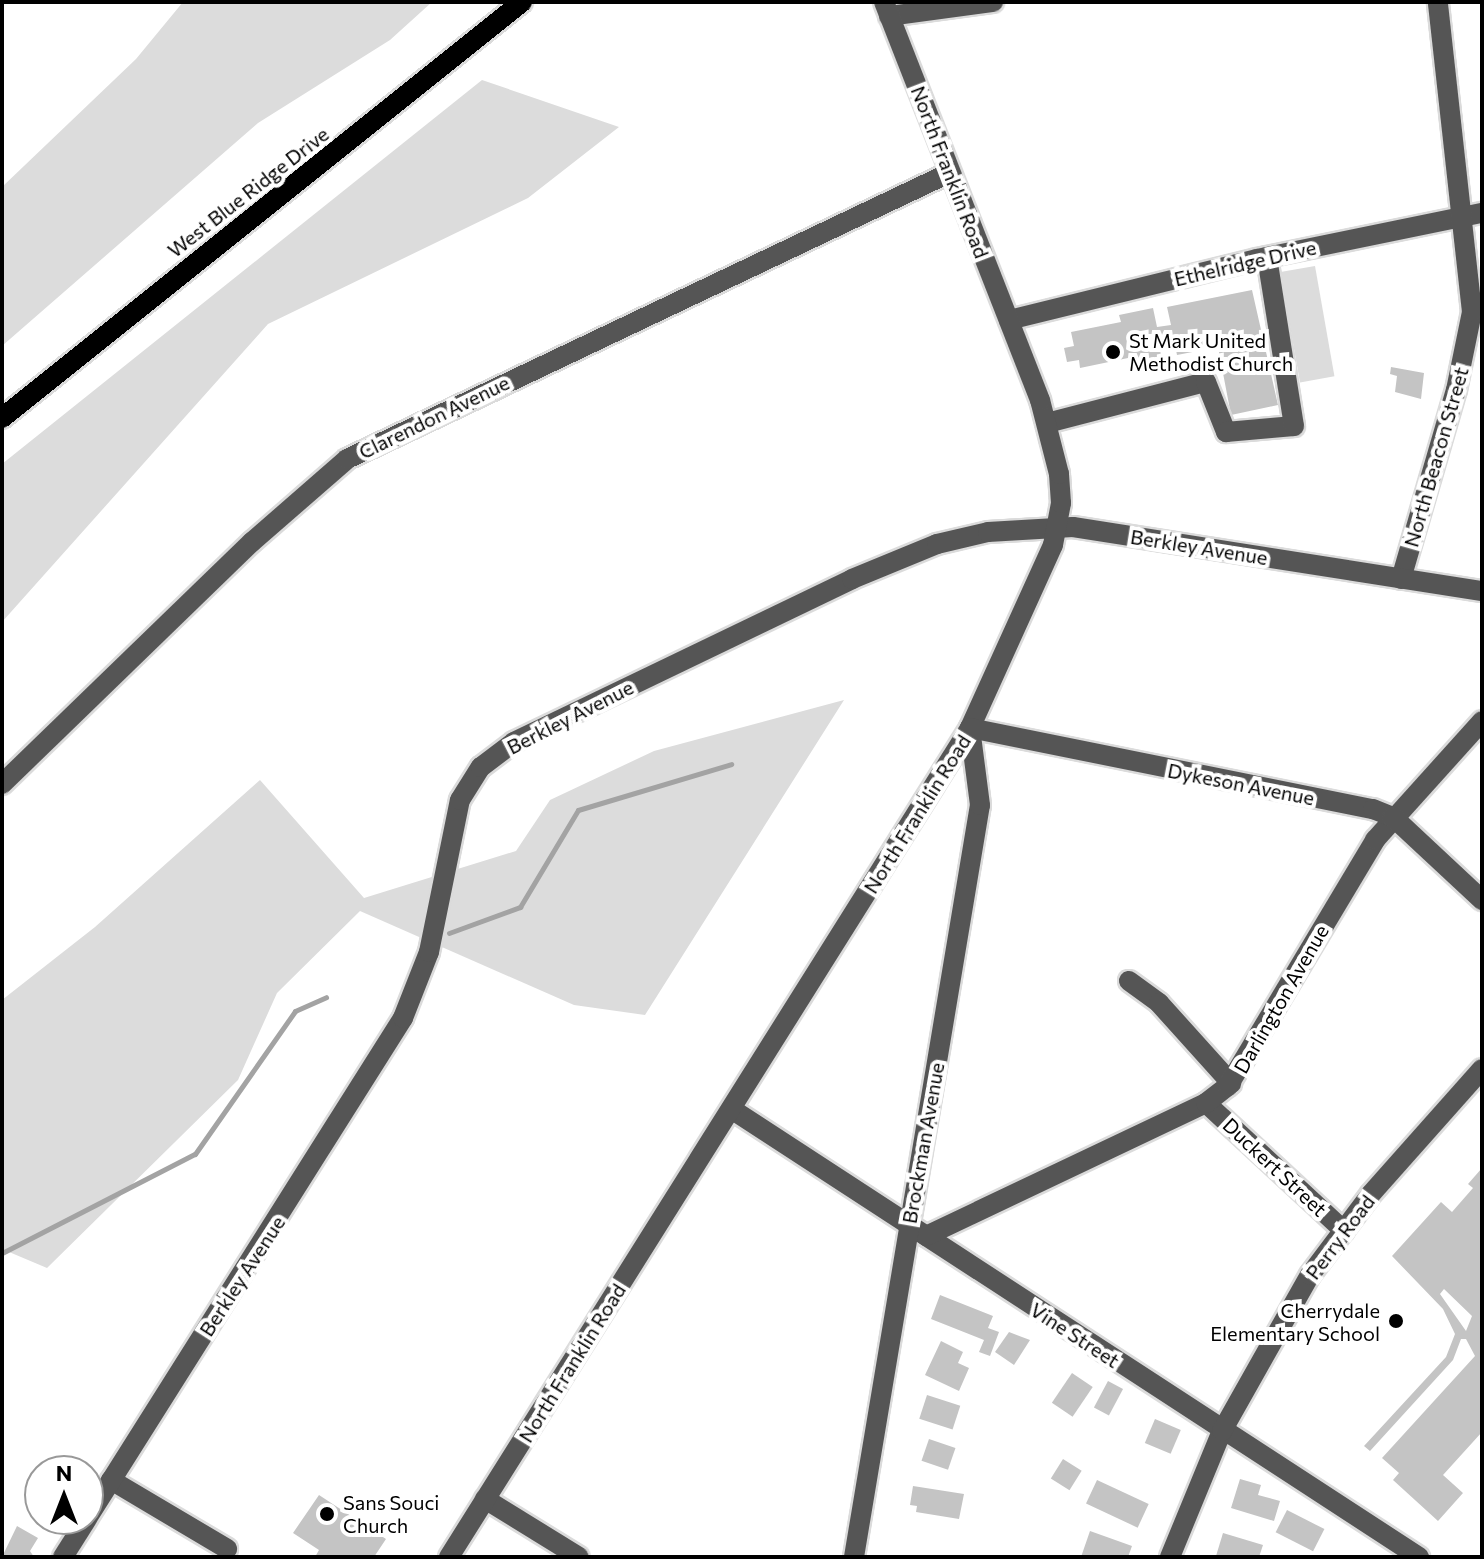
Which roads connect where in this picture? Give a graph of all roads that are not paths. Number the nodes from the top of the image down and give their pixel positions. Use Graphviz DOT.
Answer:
graph roads {
  1 [pos="522,2"];
  2 [pos="993,2"];
  3 [pos="1438,2"];
  4 [pos="886,9"];
  5 [pos="949,173"];
  6 [pos="1473,214"];
  7 [pos="1267,257"];
  8 [pos="1009,320"];
  9 [pos="2,418"];
  10 [pos="1047,423"];
  11 [pos="1056,527"];
  12 [pos="1401,579"];
  13 [pos="1482,591"];
  14 [pos="1482,721"];
  15 [pos="970,728"];
  16 [pos="2,784"];
  17 [pos="1393,817"];
  18 [pos="1482,900"];
  19 [pos="1129,981"];
  20 [pos="1482,1069"];
  21 [pos="1231,1083"];
  22 [pos="1206,1103"];
  23 [pos="733,1110"];
  24 [pos="918,1230"];
  25 [pos="1344,1231"];
  26 [pos="1222,1431"];
  27 [pos="111,1480"];
  28 [pos="104,1491"];
  29 [pos="485,1499"];
  30 [pos="77,1535"];
  31 [pos="227,1549"];
  32 [pos="63,1557"];
  33 [pos="449,1557"];
  34 [pos="579,1557"];
  35 [pos="854,1557"];
  36 [pos="1170,1557"];
  37 [pos="1419,1557"];
  1 -- 9 [label="main road, West Blue Ridge Drive"];
  2 -- 4 [label="street"];
  3 -- 6 [label="street, North Beacon Street"];
  4 -- 5 [label="street, North Franklin Road"];
  5 -- 8 [label="street, North Franklin Road"];
  5 -- 16 [label="street, Clarendon Avenue"];
  6 -- 7 [label="street, Ethelridge Drive"];
  6 -- 12 [label="street, North Beacon Street"];
  7 -- 8 [label="street, Ethelridge Drive"];
  7 -- 10 [label="street"];
  8 -- 10 [label="street, North Franklin Road"];
  10 -- 11 [label="street, North Franklin Road"];
  11 -- 12 [label="street, Berkley Avenue"];
  11 -- 15 [label="street, North Franklin Road"];
  11 -- 27 [label="street, Berkley Avenue"];
  12 -- 13 [label="street, Berkley Avenue"];
  14 -- 17 [label="street, Darlington Avenue"];
  15 -- 17 [label="street, Dykeson Avenue"];
  15 -- 23 [label="street, North Franklin Road"];
  15 -- 24 [label="street, Brockman Avenue"];
  17 -- 18 [label="street"];
  17 -- 21 [label="street, Darlington Avenue"];
  19 -- 21 [label="street"];
  20 -- 25 [label="street, Perry Road"];
  21 -- 22 [label="street, Darlington Avenue"];
  22 -- 24 [label="street, Darlington Avenue"];
  22 -- 25 [label="street, Duckert Street"];
  23 -- 24 [label="street, Vine Street"];
  23 -- 29 [label="street, North Franklin Road"];
  24 -- 26 [label="street, Vine Street"];
  24 -- 35 [label="street, Brockman Avenue"];
  25 -- 26 [label="street, Perry Road"];
  26 -- 36 [label="street, Perry Road"];
  26 -- 37 [label="street, Vine Street"];
  27 -- 28 [label="street, Berkley Avenue"];
  27 -- 31 [label="street"];
  29 -- 33 [label="street, North Franklin Road"];
  29 -- 34 [label="street"];
  30 -- 32 [label="street, Berkley Avenue"];
}
